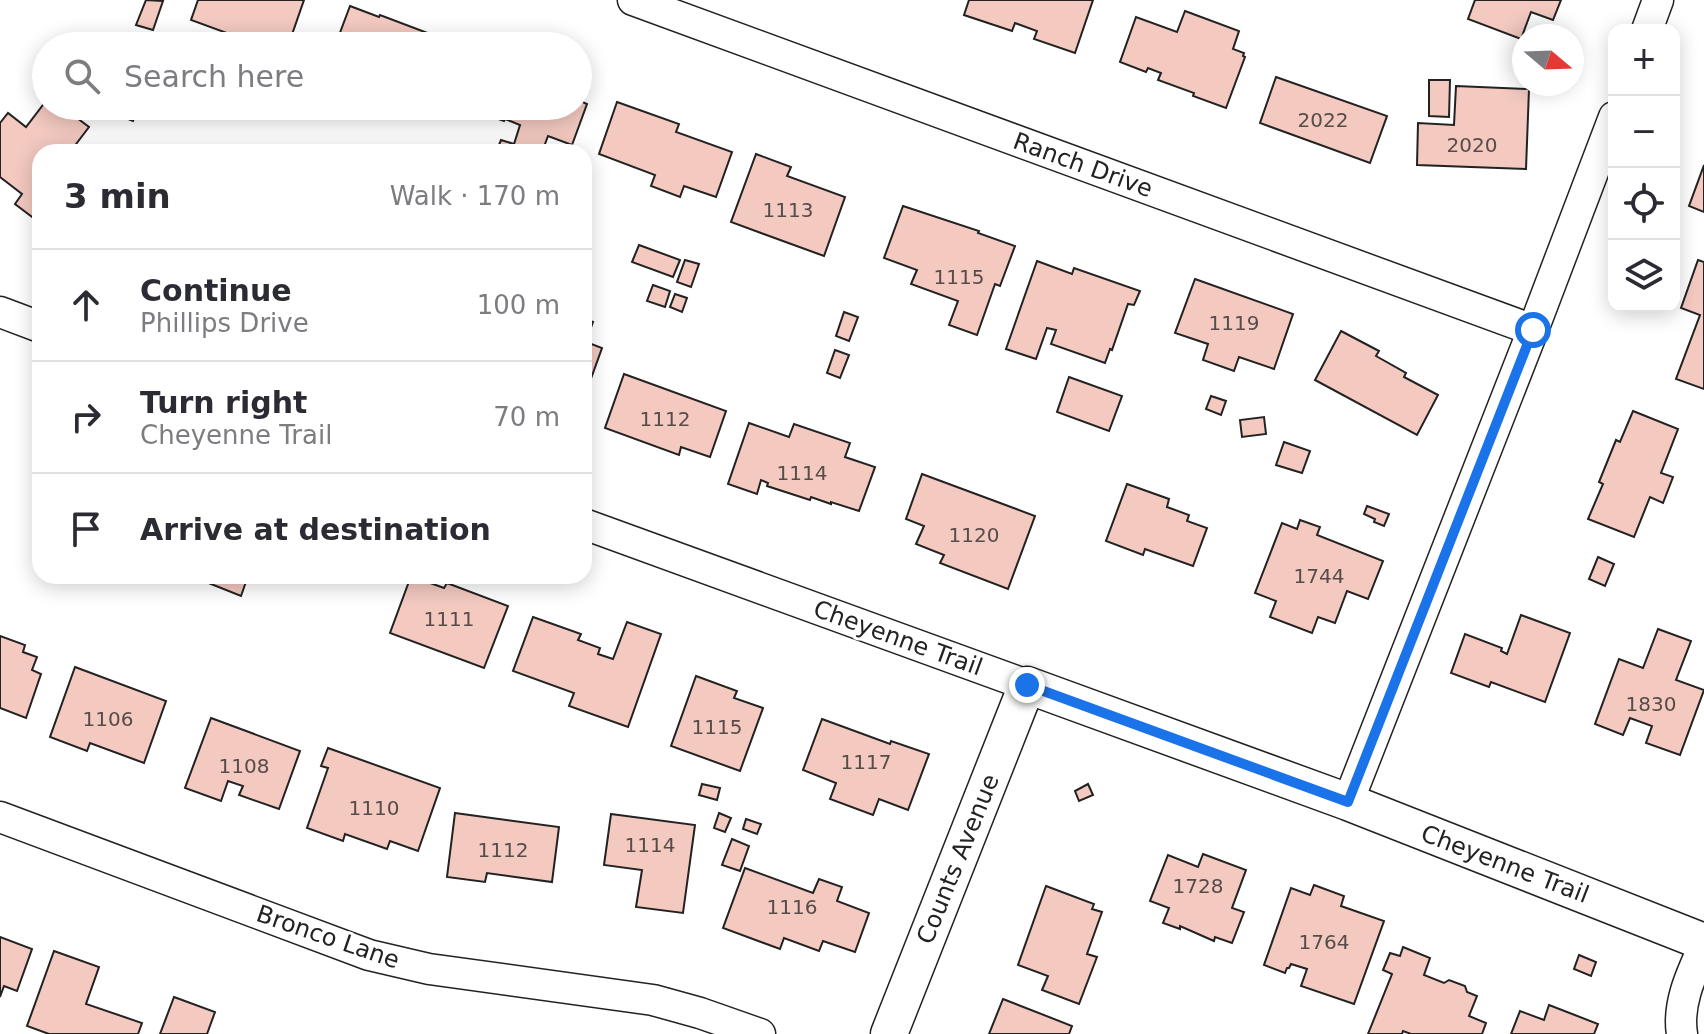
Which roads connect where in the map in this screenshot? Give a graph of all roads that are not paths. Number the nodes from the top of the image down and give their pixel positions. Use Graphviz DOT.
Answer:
graph roads {
  1 [pos="633,0"];
  2 [pos="1658,0"];
  3 [pos="1649,24"];
  4 [pos="1608,133"];
  5 [pos="0,312"];
  6 [pos="32,324"];
  7 [pos="1533,330"];
  8 [pos="592,527"];
  9 [pos="1027,685"];
  10 [pos="1348,802"];
  11 [pos="0,817"];
  12 [pos="1704,944"];
  13 [pos="760,1034"];
  14 [pos="889,1034"];
  15 [pos="1682,1034"];
  1 -- 7 [label="street, Ranch Drive"];
  2 -- 3 [label="street"];
  4 -- 7 [label="street"];
  5 -- 6 [label="street"];
  7 -- 10 [label="street"];
  8 -- 9 [label="street, Cheyenne Trail"];
  9 -- 10 [label="street, Cheyenne Trail"];
  9 -- 14 [label="street, Counts Avenue"];
  10 -- 12 [label="street, Cheyenne Trail"];
  11 -- 13 [label="street, Bronco Lane"];
  12 -- 15 [label="street"];
}
